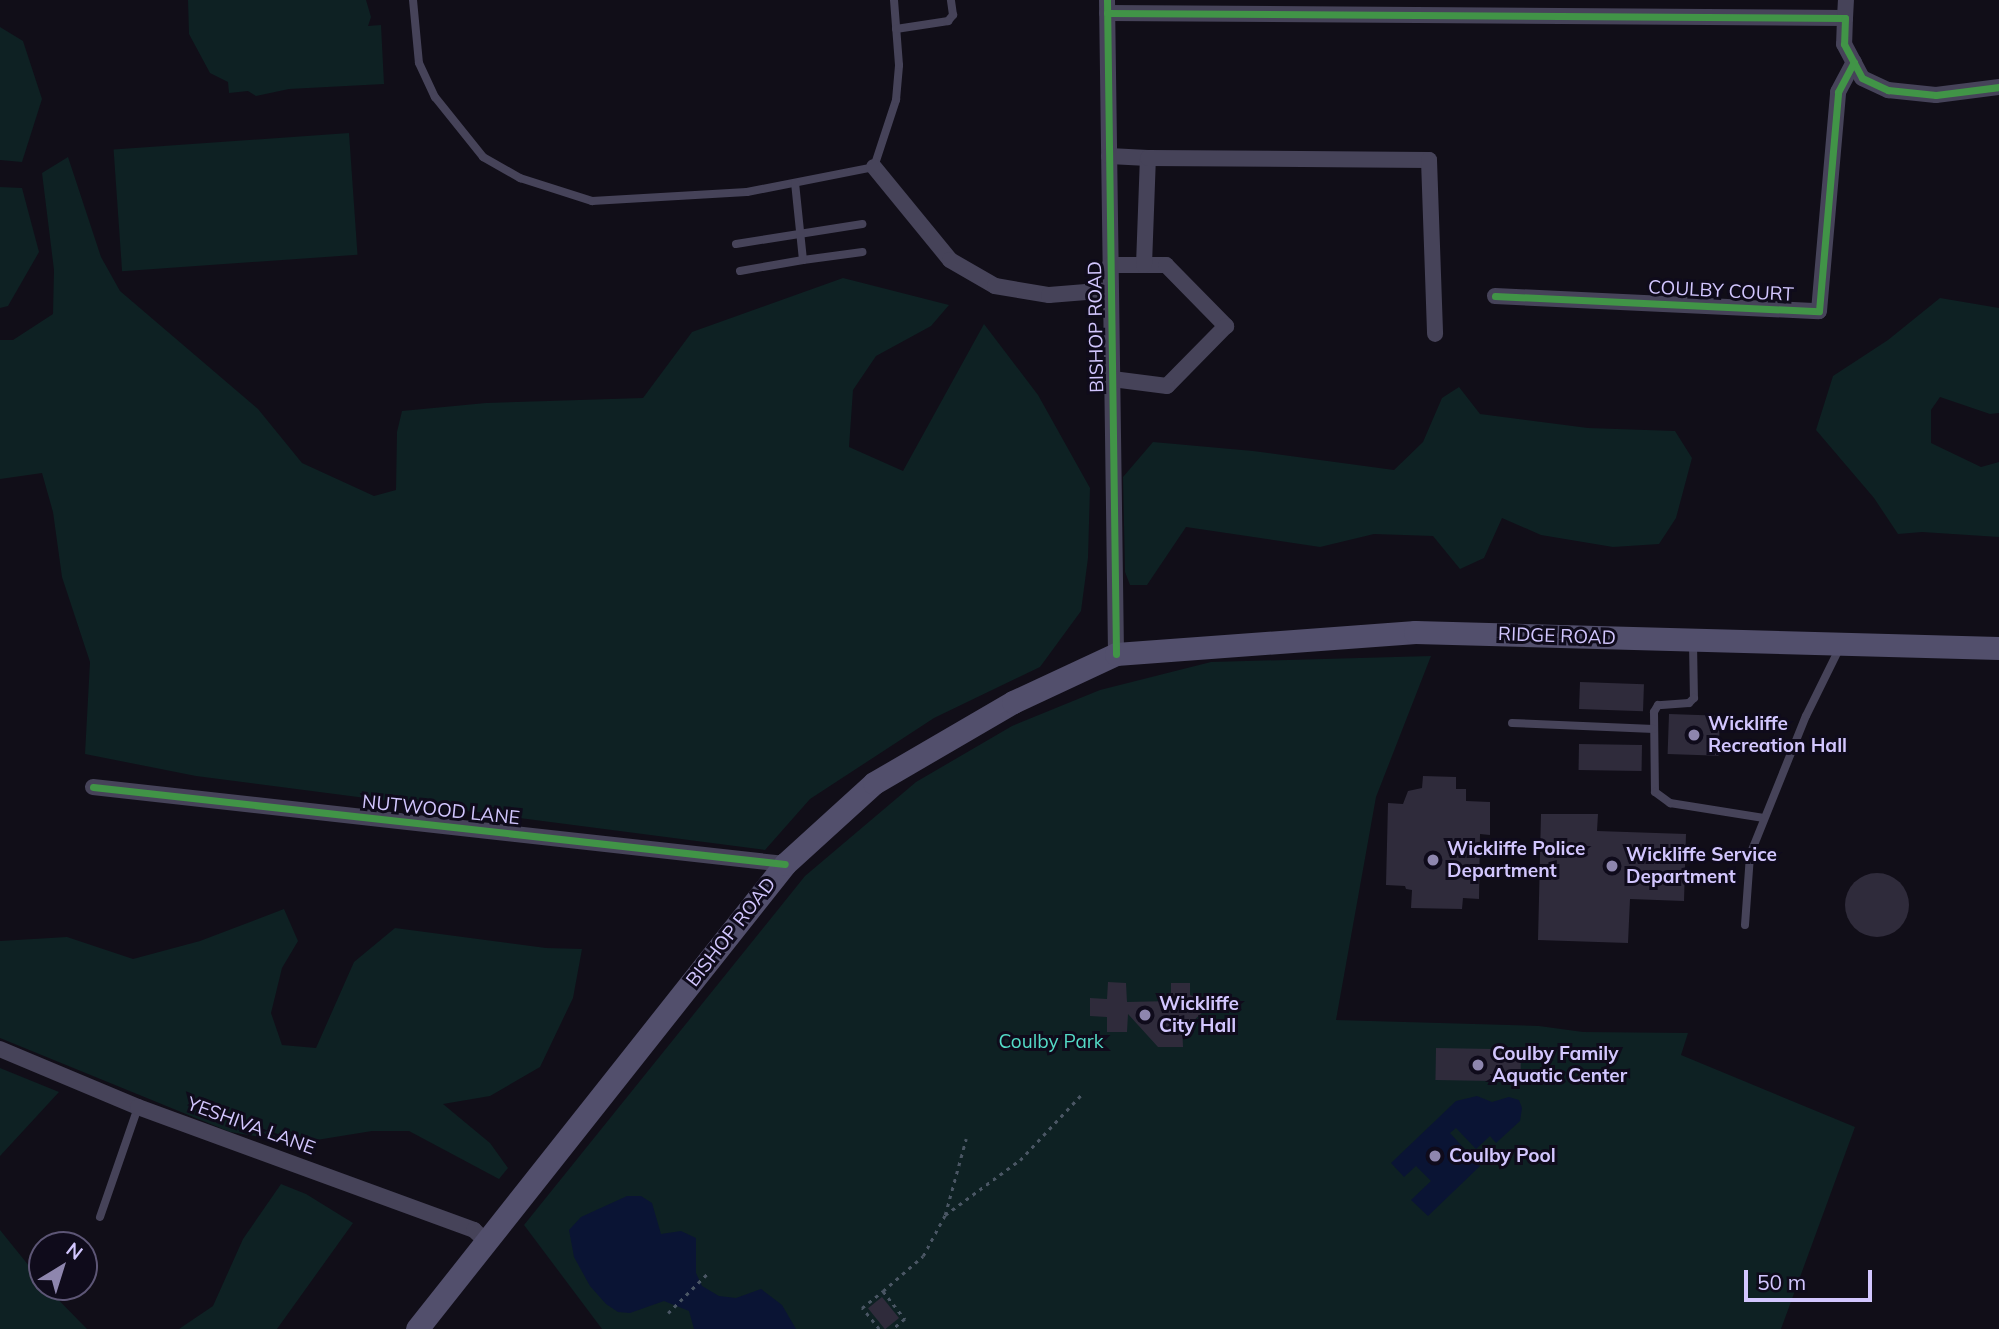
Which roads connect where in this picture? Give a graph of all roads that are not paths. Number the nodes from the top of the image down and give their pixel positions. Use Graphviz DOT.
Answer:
graph roads {
  1 [pos="413,0"];
  2 [pos="894,0"];
  3 [pos="951,0"];
  4 [pos="1846,0"];
  5 [pos="1107,7"];
  6 [pos="1845,18"];
  7 [pos="896,29"];
  8 [pos="1854,62"];
  9 [pos="1999,87"];
  10 [pos="1109,156"];
  11 [pos="1148,158"];
  12 [pos="874,167"];
  13 [pos="795,183"];
  14 [pos="862,224"];
  15 [pos="800,233"];
  16 [pos="736,244"];
  17 [pos="862,253"];
  18 [pos="803,260"];
  19 [pos="1111,265"];
  20 [pos="1144,265"];
  21 [pos="740,271"];
  22 [pos="1111,290"];
  23 [pos="1495,296"];
  24 [pos="1435,334"];
  25 [pos="1112,379"];
  26 [pos="1693,640"];
  27 [pos="1842,644"];
  28 [pos="1999,648"];
  29 [pos="1116,654"];
  30 [pos="1512,723"];
  31 [pos="1654,729"];
  32 [pos="93,786"];
  33 [pos="1764,818"];
  34 [pos="785,864"];
  35 [pos="1745,925"];
  36 [pos="0,1049"];
  37 [pos="138,1107"];
  38 [pos="100,1217"];
  39 [pos="488,1242"];
  40 [pos="417,1329"];
  1 -- 13 [label="lane"];
  2 -- 7 [label="lane"];
  3 -- 7 [label="lane"];
  4 -- 6 [label="street"];
  5 -- 6 [label="street"];
  5 -- 10 [label="street, BISHOP ROAD"];
  6 -- 8 [label="street"];
  7 -- 12 [label="lane"];
  8 -- 9 [label="street"];
  8 -- 23 [label="street, COULBY COURT"];
  10 -- 11 [label="street"];
  10 -- 19 [label="street, BISHOP ROAD"];
  11 -- 20 [label="street"];
  11 -- 24 [label="street"];
  12 -- 13 [label="lane"];
  12 -- 22 [label="street"];
  13 -- 15 [label="lane"];
  14 -- 15 [label="lane"];
  15 -- 16 [label="lane"];
  15 -- 18 [label="lane"];
  17 -- 18 [label="lane"];
  18 -- 21 [label="lane"];
  19 -- 20 [label="street"];
  19 -- 22 [label="street, BISHOP ROAD"];
  20 -- 25 [label="street"];
  22 -- 25 [label="street, BISHOP ROAD"];
  25 -- 29 [label="street, BISHOP ROAD"];
  26 -- 27 [label="main road, RIDGE ROAD"];
  26 -- 29 [label="main road, RIDGE ROAD"];
  26 -- 31 [label="lane"];
  27 -- 28 [label="main road, RIDGE ROAD"];
  27 -- 33 [label="lane"];
  29 -- 34 [label="main road, BISHOP ROAD"];
  30 -- 31 [label="lane"];
  31 -- 33 [label="lane"];
  32 -- 34 [label="street, NUTWOOD LANE"];
  33 -- 35 [label="lane"];
  34 -- 39 [label="main road, BISHOP ROAD"];
  36 -- 37 [label="street, YESHIVA LANE"];
  37 -- 38 [label="lane"];
  37 -- 39 [label="street, YESHIVA LANE"];
  39 -- 40 [label="main road, BISHOP ROAD"];
}
